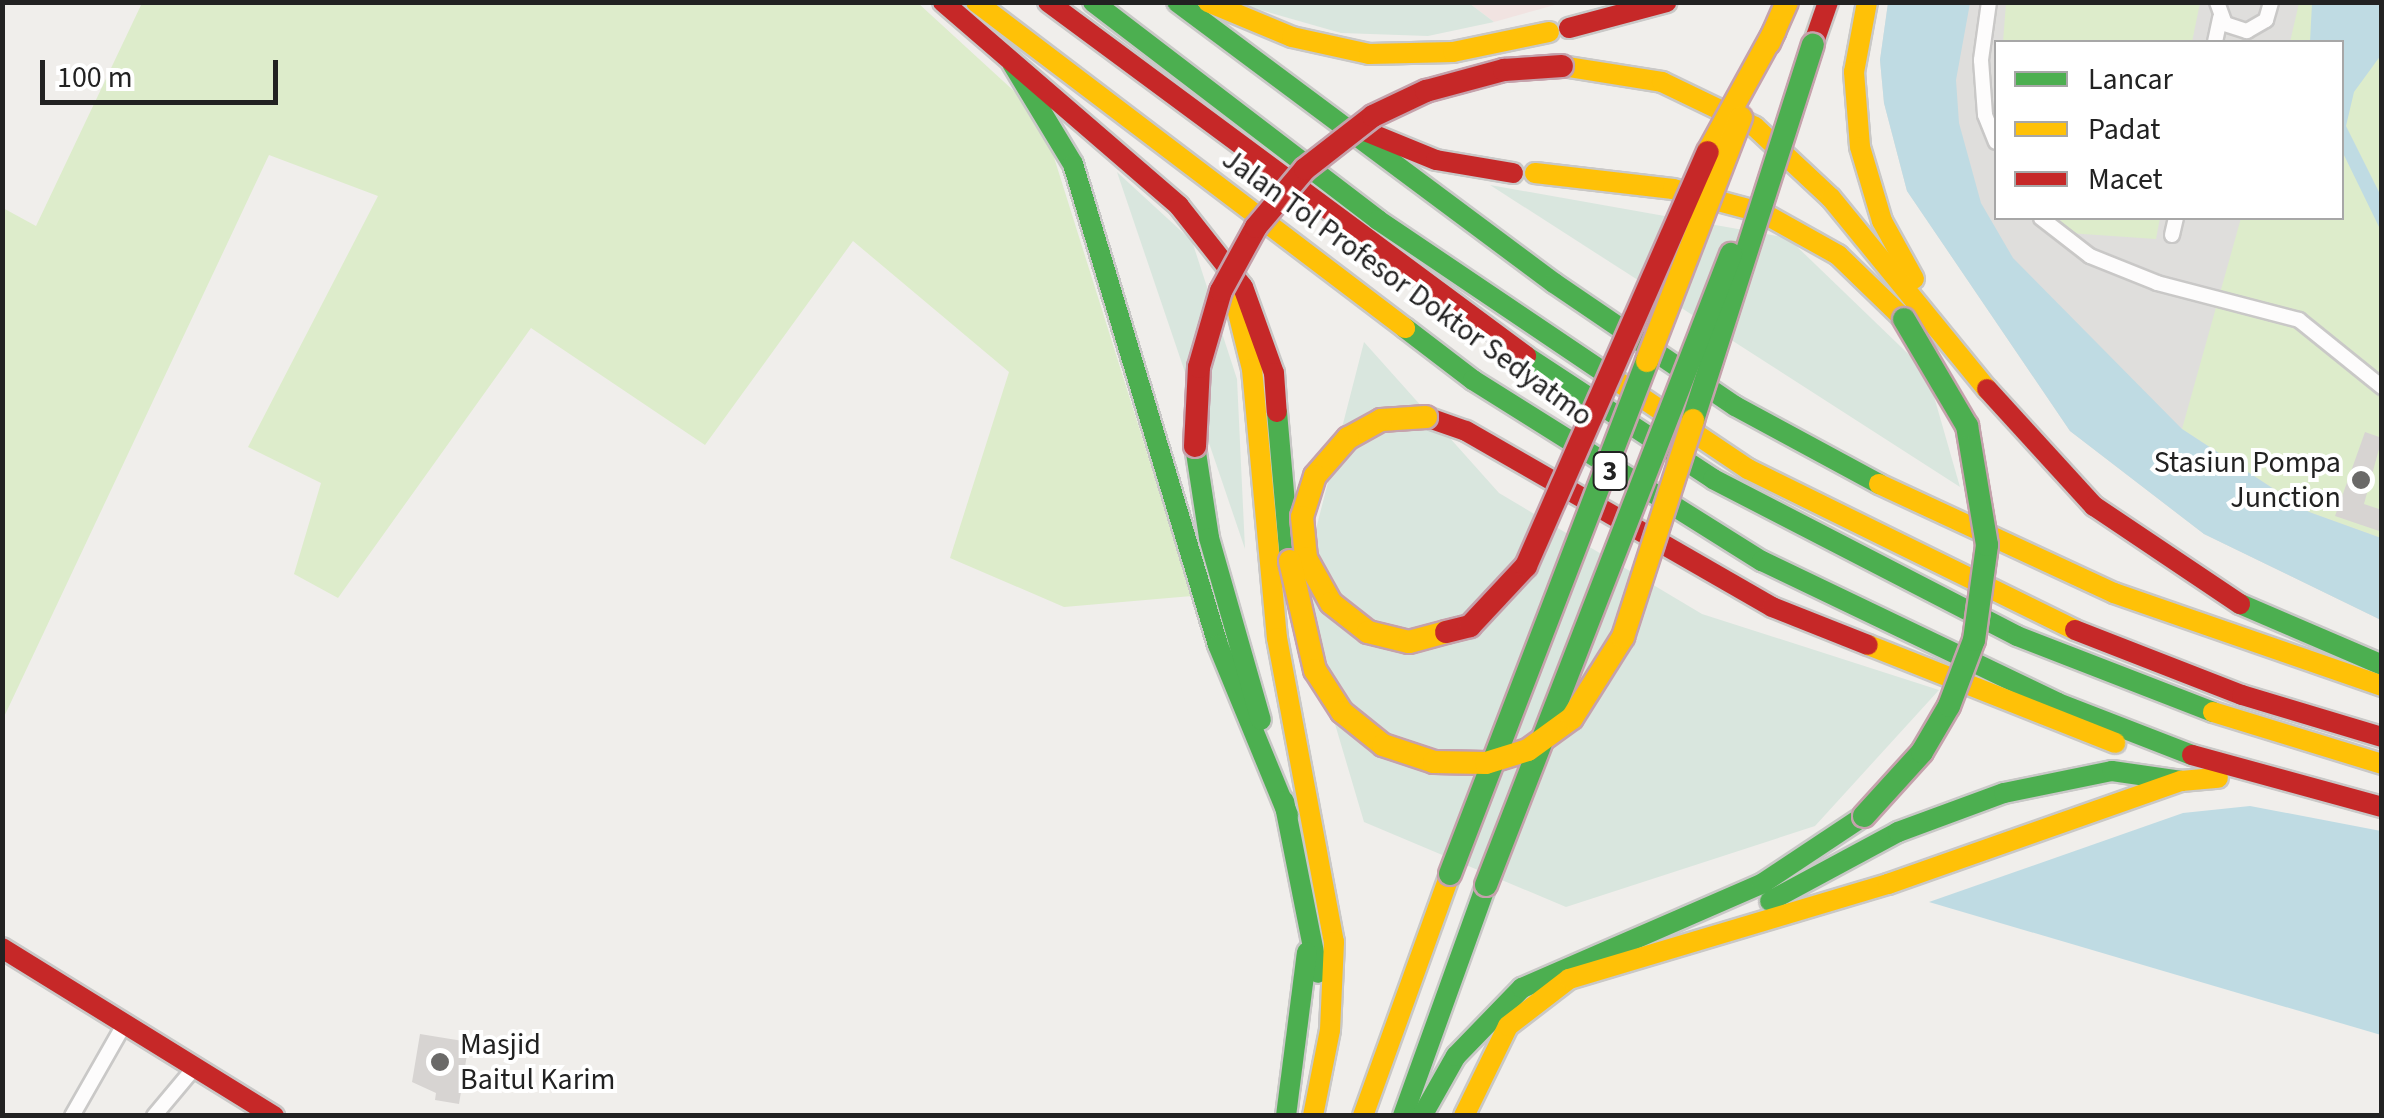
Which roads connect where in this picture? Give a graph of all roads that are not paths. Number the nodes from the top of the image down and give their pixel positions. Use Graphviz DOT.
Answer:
graph roads {
  1 [pos="943,2"];
  2 [pos="976,2"];
  3 [pos="1048,2"];
  4 [pos="1093,2"];
  5 [pos="1177,2"];
  6 [pos="1208,2"];
  7 [pos="1667,2"];
  8 [pos="1787,2"];
  9 [pos="1828,2"];
  10 [pos="1867,2"];
  11 [pos="1989,2"];
  12 [pos="2271,2"];
  13 [pos="2219,10"];
  14 [pos="1775,30"];
  15 [pos="2215,40"];
  16 [pos="1813,45"];
  17 [pos="1012,63"];
  18 [pos="1323,113"];
  19 [pos="1994,137"];
  20 [pos="2045,220"];
  21 [pos="2176,220"];
  22 [pos="2172,235"];
  23 [pos="1226,264"];
  24 [pos="2382,388"];
  25 [pos="2006,413"];
  26 [pos="2382,665"];
  27 [pos="2382,686"];
  28 [pos="2382,737"];
  29 [pos="2382,764"];
  30 [pos="2218,778"];
  31 [pos="2182,781"];
  32 [pos="2326,794"];
  33 [pos="2382,807"];
  34 [pos="1288,815"];
  35 [pos="1309,910"];
  36 [pos="2,948"];
  37 [pos="1550,970"];
  38 [pos="124,1023"];
  39 [pos="194,1066"];
  40 [pos="1321,1072"];
  41 [pos="1315,1107"];
  42 [pos="72,1116"];
  43 [pos="154,1116"];
  44 [pos="274,1116"];
  45 [pos="1286,1116"];
  46 [pos="1363,1116"];
  47 [pos="1403,1116"];
  48 [pos="1422,1116"];
  49 [pos="1464,1116"];
  1 -- 17 [label="main road"];
  2 -- 32 [label="main road, Jalan Tol Profesor Doktor Sedyatmo / 3"];
  3 -- 29 [label="main road, Jalan Tol Profesor Doktor Sedyatmo / 3"];
  4 -- 28 [label="main road, Jalan Tol Profesor Doktor Sedyatmo"];
  5 -- 18 [label="main road"];
  6 -- 7 [label="main road"];
  8 -- 14 [label="main road, bridge"];
  9 -- 16 [label="main road"];
  10 -- 25 [label="main road"];
  11 -- 19 [label="street"];
  12 -- 13 [label="street"];
  13 -- 15 [label="street"];
  14 -- 30 [label="main road, bridge"];
  14 -- 46 [label="main road, bridge"];
  16 -- 23 [label="main road, bridge"];
  16 -- 47 [label="main road, bridge"];
  17 -- 23 [label="main road"];
  17 -- 34 [label="main road"];
  18 -- 27 [label="main road"];
  18 -- 37 [label="main road, bridge"];
  20 -- 24 [label="street"];
  21 -- 22 [label="street"];
  23 -- 40 [label="main road"];
  25 -- 26 [label="main road"];
  25 -- 34 [label="main road, bridge"];
  30 -- 31 [label="main road"];
  30 -- 32 [label="main road"];
  31 -- 37 [label="main road"];
  31 -- 49 [label="main road"];
  32 -- 33 [label="main road, Jalan Tol Profesor Doktor Sedyatmo / 3"];
  34 -- 35 [label="main road"];
  35 -- 40 [label="main road"];
  35 -- 45 [label="main road"];
  36 -- 38 [label="main road"];
  37 -- 48 [label="main road"];
  38 -- 39 [label="main road"];
  38 -- 42 [label="street"];
  39 -- 43 [label="street"];
  39 -- 44 [label="main road"];
  40 -- 41 [label="main road"];
}
